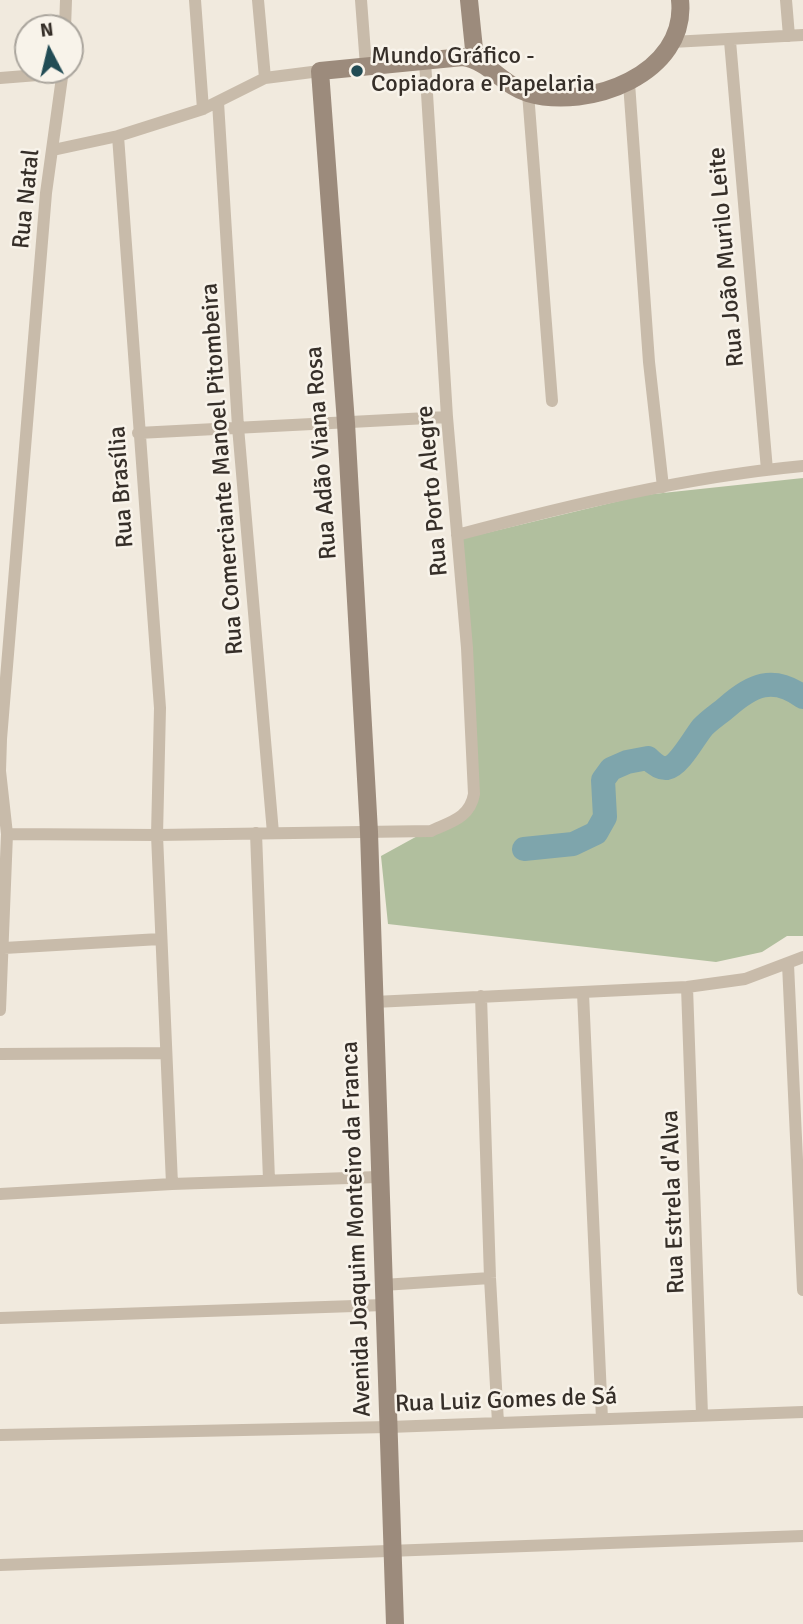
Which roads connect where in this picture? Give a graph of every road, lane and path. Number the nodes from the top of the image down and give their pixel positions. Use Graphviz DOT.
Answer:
graph roads {
  1 [pos="195,0"];
  2 [pos="258,0"];
  3 [pos="361,0"];
  4 [pos="470,0"];
  5 [pos="680,0"];
  6 [pos="786,0"];
  7 [pos="803,35"];
  8 [pos="789,36"];
  9 [pos="730,41"];
  10 [pos="672,42"];
  11 [pos="475,59"];
  12 [pos="425,61"];
  13 [pos="366,66"];
  14 [pos="320,71"];
  15 [pos="265,78"];
  16 [pos="629,83"];
  17 [pos="61,84"];
  18 [pos="528,93"];
  19 [pos="218,102"];
  20 [pos="203,109"];
  21 [pos="118,136"];
  22 [pos="52,150"];
  23 [pos="552,401"];
  24 [pos="447,417"];
  25 [pos="346,423"];
  26 [pos="238,428"];
  27 [pos="138,433"];
  28 [pos="803,466"];
  29 [pos="767,470"];
  30 [pos="663,488"];
  31 [pos="457,535"];
  32 [pos="3,674"];
  33 [pos="0,771"];
  34 [pos="369,832"];
  35 [pos="256,833"];
  36 [pos="273,833"];
  37 [pos="7,834"];
  38 [pos="157,835"];
  39 [pos="160,939"];
  40 [pos="4,948"];
  41 [pos="803,957"];
  42 [pos="788,964"];
  43 [pos="687,988"];
  44 [pos="583,993"];
  45 [pos="481,996"];
  46 [pos="374,1002"];
  47 [pos="0,1010"];
  48 [pos="166,1053"];
  49 [pos="0,1054"];
  50 [pos="798,1063"];
  51 [pos="800,1168"];
  52 [pos="379,1177"];
  53 [pos="269,1180"];
  54 [pos="172,1184"];
  55 [pos="0,1194"];
  56 [pos="490,1278"];
  57 [pos="383,1285"];
  58 [pos="803,1290"];
  59 [pos="384,1305"];
  60 [pos="0,1318"];
  61 [pos="803,1412"];
  62 [pos="702,1415"];
  63 [pos="602,1419"];
  64 [pos="498,1423"];
  65 [pos="389,1427"];
  66 [pos="0,1435"];
  67 [pos="803,1536"];
  68 [pos="393,1552"];
  69 [pos="0,1565"];
  70 [pos="395,1624"];
  1 -- 20 [label="street"];
  2 -- 15 [label="street"];
  3 -- 13 [label="street"];
  4 -- 11 [label="street"];
  5 -- 10 [label="street"];
  6 -- 8 [label="street"];
  7 -- 8 [label="street"];
  8 -- 9 [label="street"];
  9 -- 10 [label="street"];
  9 -- 29 [label="street, Rua João Murilo Leite"];
  10 -- 16 [label="street"];
  11 -- 12 [label="street"];
  11 -- 18 [label="street"];
  12 -- 13 [label="street"];
  12 -- 24 [label="street, Rua Porto Alegre"];
  13 -- 14 [label="street"];
  14 -- 15 [label="street"];
  14 -- 25 [label="street, Rua Adão Viana Rosa"];
  15 -- 19 [label="street"];
  16 -- 18 [label="street"];
  16 -- 30 [label="street"];
  17 -- 22 [label="street, Rua Natal"];
  18 -- 23 [label="street"];
  19 -- 20 [label="street"];
  19 -- 26 [label="street, Rua Comerciante Manoel Pitombeira"];
  20 -- 21 [label="street"];
  21 -- 22 [label="street"];
  21 -- 27 [label="street, Rua Brasília"];
  22 -- 32 [label="street, Rua Natal"];
  24 -- 25 [label="street"];
  24 -- 31 [label="street, Rua Porto Alegre"];
  25 -- 26 [label="street"];
  25 -- 34 [label="street, Rua Adão Viana Rosa"];
  26 -- 27 [label="street"];
  26 -- 36 [label="street, Rua Comerciante Manoel Pitombeira"];
  27 -- 38 [label="street, Rua Brasília"];
  28 -- 29 [label="street"];
  29 -- 30 [label="street"];
  30 -- 31 [label="street"];
  31 -- 34 [label="street, Rua Porto Alegre"];
  32 -- 33 [label="street, Rua Natal"];
  33 -- 37 [label="street, Rua Natal"];
  34 -- 36 [label="street"];
  34 -- 46 [label="street, Avenida Joaquim Monteiro da Franca"];
  35 -- 36 [label="street"];
  35 -- 38 [label="street"];
  35 -- 53 [label="street"];
  37 -- 38 [label="street"];
  37 -- 40 [label="street, Rua Natal"];
  38 -- 39 [label="street, Rua Brasília"];
  39 -- 40 [label="street"];
  39 -- 48 [label="street, Rua Brasília"];
  40 -- 47 [label="street, Rua Natal"];
  41 -- 42 [label="street"];
  42 -- 43 [label="street"];
  42 -- 50 [label="street"];
  43 -- 44 [label="street"];
  43 -- 62 [label="street, Rua Estrela d'Alva"];
  44 -- 45 [label="street"];
  44 -- 63 [label="street"];
  45 -- 46 [label="street"];
  45 -- 56 [label="street"];
  46 -- 52 [label="street, Avenida Joaquim Monteiro da Franca"];
  48 -- 49 [label="street"];
  48 -- 54 [label="street, Rua Brasília"];
  50 -- 51 [label="street"];
  51 -- 58 [label="street"];
  52 -- 53 [label="street"];
  52 -- 57 [label="street, Avenida Joaquim Monteiro da Franca"];
  53 -- 54 [label="street"];
  54 -- 55 [label="street"];
  56 -- 57 [label="street"];
  56 -- 64 [label="street"];
  57 -- 59 [label="street, Avenida Joaquim Monteiro da Franca"];
  59 -- 60 [label="street"];
  59 -- 65 [label="street, Avenida Joaquim Monteiro da Franca"];
  61 -- 62 [label="street, Rua Luiz Gomes de Sá"];
  62 -- 63 [label="street, Rua Luiz Gomes de Sá"];
  63 -- 64 [label="street, Rua Luiz Gomes de Sá"];
  64 -- 65 [label="street, Rua Luiz Gomes de Sá"];
  65 -- 66 [label="street, Rua Luiz Gomes de Sá"];
  65 -- 68 [label="street, Avenida Joaquim Monteiro da Franca"];
  67 -- 68 [label="street"];
  68 -- 69 [label="street"];
  68 -- 70 [label="street, Avenida Joaquim Monteiro da Franca"];
}
